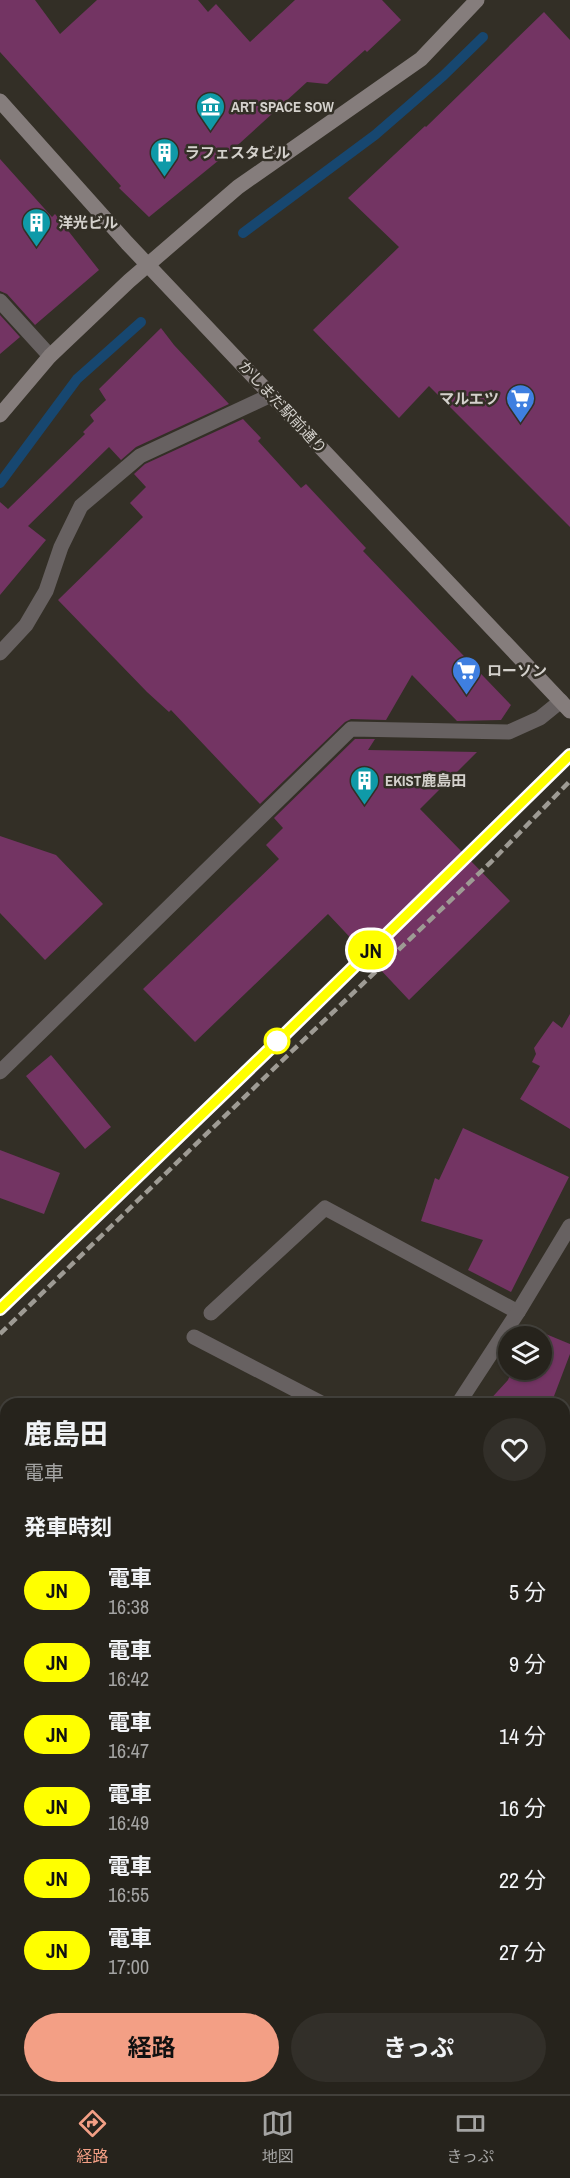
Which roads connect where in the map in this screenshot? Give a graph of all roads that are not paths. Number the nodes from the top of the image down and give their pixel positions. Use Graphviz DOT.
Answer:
graph roads {
  1 [pos="477,0"];
  2 [pos="0,101"];
  3 [pos="148,264"];
  4 [pos="0,302"];
  5 [pos="50,356"];
  6 [pos="272,395"];
  7 [pos="0,415"];
  8 [pos="0,653"];
  9 [pos="566,706"];
  10 [pos="0,1072"];
  11 [pos="570,1226"];
  12 [pos="518,1312"];
  13 [pos="212,1313"];
  14 [pos="194,1337"];
  15 [pos="311,1398"];
  16 [pos="462,1398"];
  1 -- 3 [label="street"];
  2 -- 3 [label="street, かしまだ駅前通り"];
  3 -- 5 [label="street"];
  3 -- 6 [label="street, かしまだ駅前通り"];
  4 -- 5 [label="street"];
  5 -- 7 [label="street"];
  6 -- 8 [label="street"];
  6 -- 9 [label="street, かしまだ駅前通り"];
  9 -- 10 [label="street"];
  11 -- 12 [label="street"];
  12 -- 13 [label="street"];
  12 -- 16 [label="street"];
  14 -- 15 [label="street"];
}
